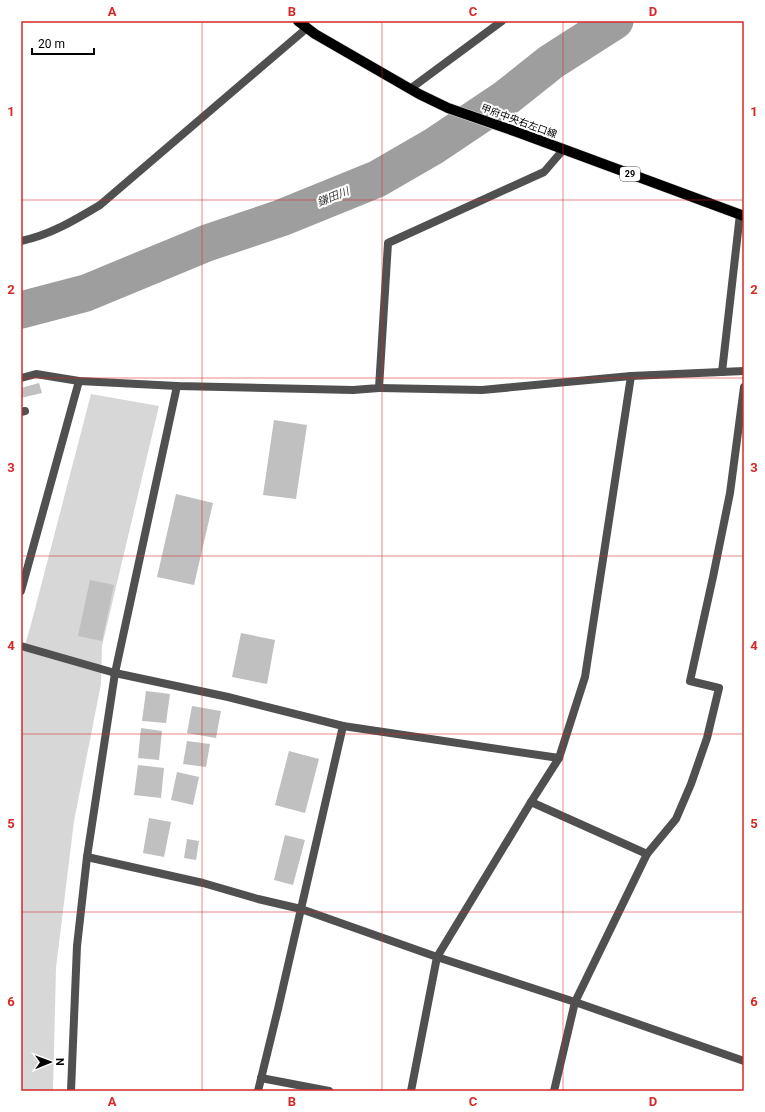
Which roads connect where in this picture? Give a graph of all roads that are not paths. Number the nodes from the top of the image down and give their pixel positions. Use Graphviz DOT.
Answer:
graph roads {
  1 [pos="298,21"];
  2 [pos="502,21"];
  3 [pos="307,28"];
  4 [pos="410,89"];
  5 [pos="563,150"];
  6 [pos="742,215"];
  7 [pos="21,241"];
  8 [pos="744,371"];
  9 [pos="722,372"];
  10 [pos="631,376"];
  11 [pos="21,378"];
  12 [pos="79,381"];
  13 [pos="177,386"];
  14 [pos="744,387"];
  15 [pos="379,388"];
  16 [pos="21,591"];
  17 [pos="21,646"];
  18 [pos="115,673"];
  19 [pos="343,726"];
  20 [pos="559,758"];
  21 [pos="531,802"];
  22 [pos="647,854"];
  23 [pos="87,858"];
  24 [pos="301,909"];
  25 [pos="437,957"];
  26 [pos="575,1002"];
  27 [pos="744,1061"];
  28 [pos="261,1078"];
  29 [pos="71,1091"];
  30 [pos="258,1091"];
  31 [pos="329,1091"];
  32 [pos="411,1091"];
  33 [pos="554,1091"];
  1 -- 3 [label="main road, 甲府中央右左口線 / 29"];
  2 -- 4 [label="street"];
  3 -- 4 [label="main road, 甲府中央右左口線 / 29"];
  3 -- 7 [label="street"];
  4 -- 5 [label="main road, 甲府中央右左口線 / 29"];
  5 -- 6 [label="main road, 甲府中央右左口線 / 29"];
  5 -- 15 [label="street"];
  6 -- 9 [label="street"];
  8 -- 9 [label="street"];
  9 -- 10 [label="street"];
  10 -- 15 [label="street"];
  10 -- 20 [label="street"];
  11 -- 12 [label="street"];
  12 -- 13 [label="street"];
  12 -- 16 [label="street"];
  13 -- 15 [label="street"];
  13 -- 18 [label="street"];
  14 -- 22 [label="street"];
  17 -- 18 [label="street"];
  18 -- 19 [label="street"];
  18 -- 23 [label="street"];
  19 -- 20 [label="street"];
  19 -- 24 [label="street"];
  20 -- 21 [label="street"];
  21 -- 22 [label="street"];
  21 -- 25 [label="street"];
  22 -- 26 [label="street"];
  23 -- 24 [label="street"];
  23 -- 29 [label="street"];
  24 -- 25 [label="street"];
  24 -- 28 [label="street"];
  25 -- 26 [label="street"];
  25 -- 32 [label="street"];
  26 -- 27 [label="street"];
  26 -- 33 [label="street"];
  28 -- 30 [label="street"];
  28 -- 31 [label="street"];
}
